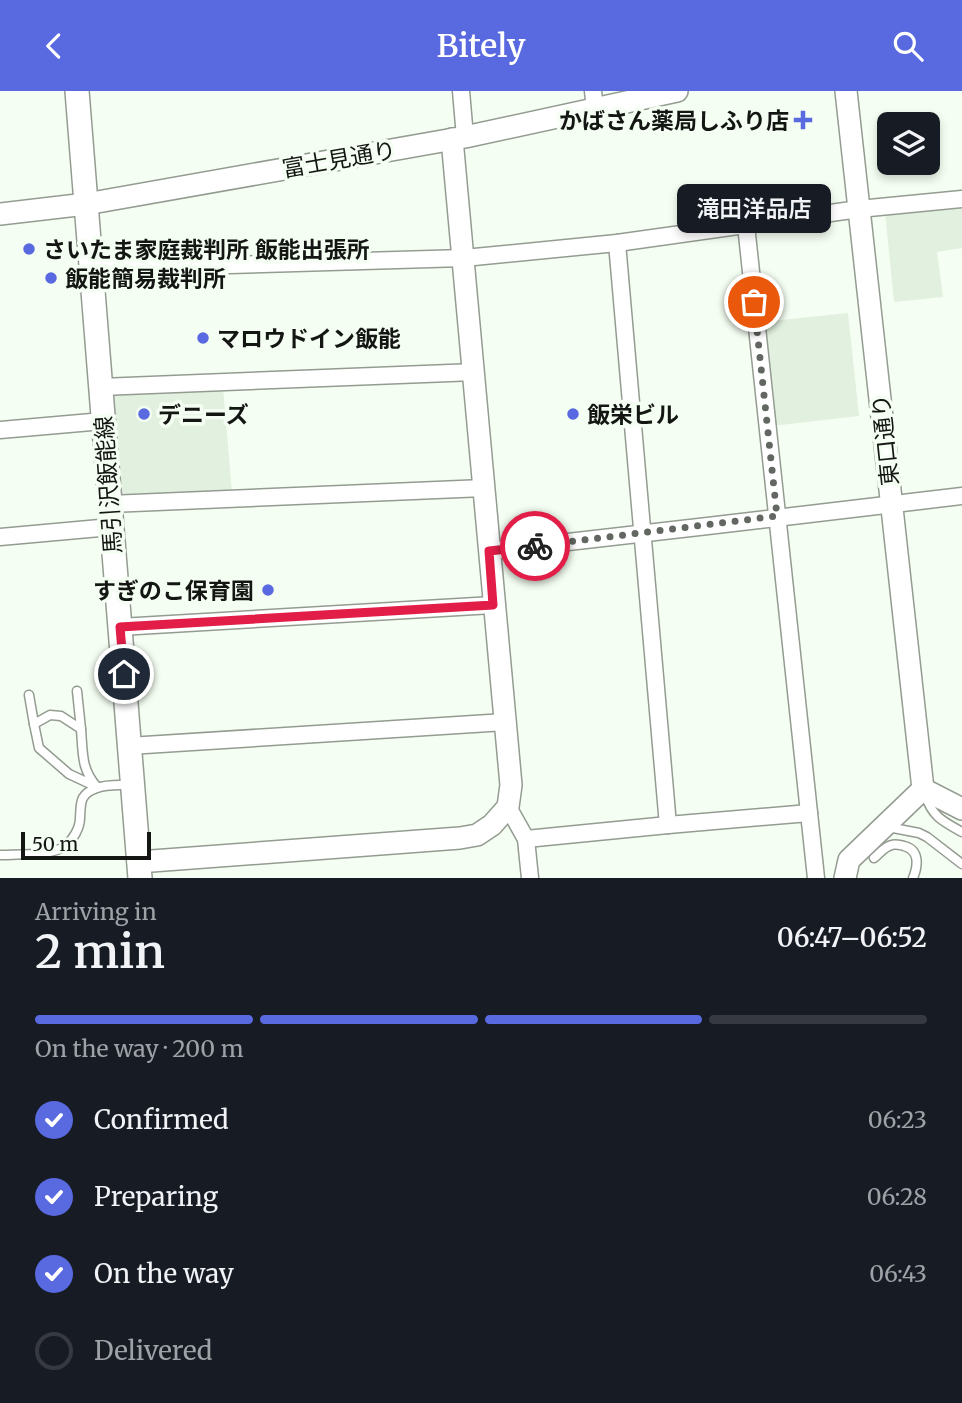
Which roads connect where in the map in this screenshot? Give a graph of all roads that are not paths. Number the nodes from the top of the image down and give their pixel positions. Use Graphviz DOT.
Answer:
graph roads {
  1 [pos="77,91"];
  2 [pos="461,91"];
  3 [pos="677,91"];
  4 [pos="846,91"];
  5 [pos="594,100"];
  6 [pos="458,138"];
  7 [pos="962,198"];
  8 [pos="86,204"];
  9 [pos="859,209"];
  10 [pos="0,214"];
  11 [pos="746,225"];
  12 [pos="617,243"];
  13 [pos="464,258"];
  14 [pos="91,269"];
  15 [pos="475,372"];
  16 [pos="101,387"];
  17 [pos="103,421"];
  18 [pos="0,430"];
  19 [pos="484,488"];
  20 [pos="962,496"];
  21 [pos="110,504"];
  22 [pos="892,504"];
  23 [pos="777,516"];
  24 [pos="111,527"];
  25 [pos="643,534"];
  26 [pos="0,537"];
  27 [pos="489,551"];
  28 [pos="493,605"];
  29 [pos="120,627"];
  30 [pos="77,691"];
  31 [pos="29,695"];
  32 [pos="505,722"];
  33 [pos="34,724"];
  34 [pos="81,729"];
  35 [pos="129,746"];
  36 [pos="132,784"];
  37 [pos="97,787"];
  38 [pos="923,789"];
  39 [pos="508,807"];
  40 [pos="962,809"];
  41 [pos="809,813"];
  42 [pos="668,825"];
  43 [pos="885,826"];
  44 [pos="962,832"];
  45 [pos="526,839"];
  46 [pos="0,855"];
  47 [pos="874,858"];
  48 [pos="962,864"];
  49 [pos="139,870"];
  50 [pos="530,878"];
  51 [pos="816,878"];
  52 [pos="845,878"];
  53 [pos="913,878"];
  1 -- 8 [label="main road, 馬引沢飯能線"];
  2 -- 6 [label="street"];
  3 -- 5 [label="street, 富士見通り"];
  4 -- 9 [label="street, 東口通り"];
  5 -- 6 [label="street, 富士見通り"];
  6 -- 8 [label="street, 富士見通り"];
  6 -- 13 [label="street"];
  7 -- 9 [label="street"];
  8 -- 10 [label="street, 富士見通り"];
  8 -- 14 [label="main road, 馬引沢飯能線"];
  9 -- 11 [label="street"];
  9 -- 22 [label="street, 東口通り"];
  11 -- 12 [label="street"];
  11 -- 23 [label="street"];
  12 -- 13 [label="street"];
  12 -- 25 [label="street"];
  13 -- 14 [label="street"];
  13 -- 15 [label="street"];
  14 -- 16 [label="main road, 馬引沢飯能線"];
  15 -- 16 [label="street"];
  15 -- 19 [label="street"];
  16 -- 17 [label="main road, 馬引沢飯能線"];
  17 -- 18 [label="street"];
  17 -- 21 [label="main road, 馬引沢飯能線"];
  19 -- 21 [label="street"];
  19 -- 27 [label="street"];
  20 -- 22 [label="street"];
  21 -- 24 [label="main road, 馬引沢飯能線"];
  22 -- 23 [label="street"];
  22 -- 38 [label="street, 東口通り"];
  23 -- 25 [label="street"];
  23 -- 41 [label="street"];
  24 -- 26 [label="street"];
  24 -- 29 [label="main road, 馬引沢飯能線"];
  25 -- 27 [label="street"];
  25 -- 42 [label="street"];
  27 -- 28 [label="street"];
  28 -- 29 [label="street"];
  28 -- 32 [label="street"];
  29 -- 35 [label="main road, 馬引沢飯能線"];
  30 -- 34 [label="lane"];
  31 -- 33 [label="lane"];
  32 -- 35 [label="street"];
  32 -- 39 [label="street"];
  33 -- 34 [label="lane"];
  33 -- 37 [label="lane"];
  34 -- 37 [label="lane"];
  35 -- 36 [label="main road, 馬引沢飯能線"];
  36 -- 37 [label="lane"];
  36 -- 49 [label="main road, 馬引沢飯能線"];
  37 -- 46 [label="lane"];
  38 -- 40 [label="street"];
  38 -- 43 [label="street"];
  38 -- 44 [label="lane"];
  39 -- 45 [label="street"];
  39 -- 49 [label="street"];
  41 -- 42 [label="street"];
  41 -- 51 [label="street"];
  42 -- 45 [label="street"];
  43 -- 48 [label="lane"];
  43 -- 52 [label="street"];
  45 -- 50 [label="street"];
  47 -- 53 [label="lane"];
}
